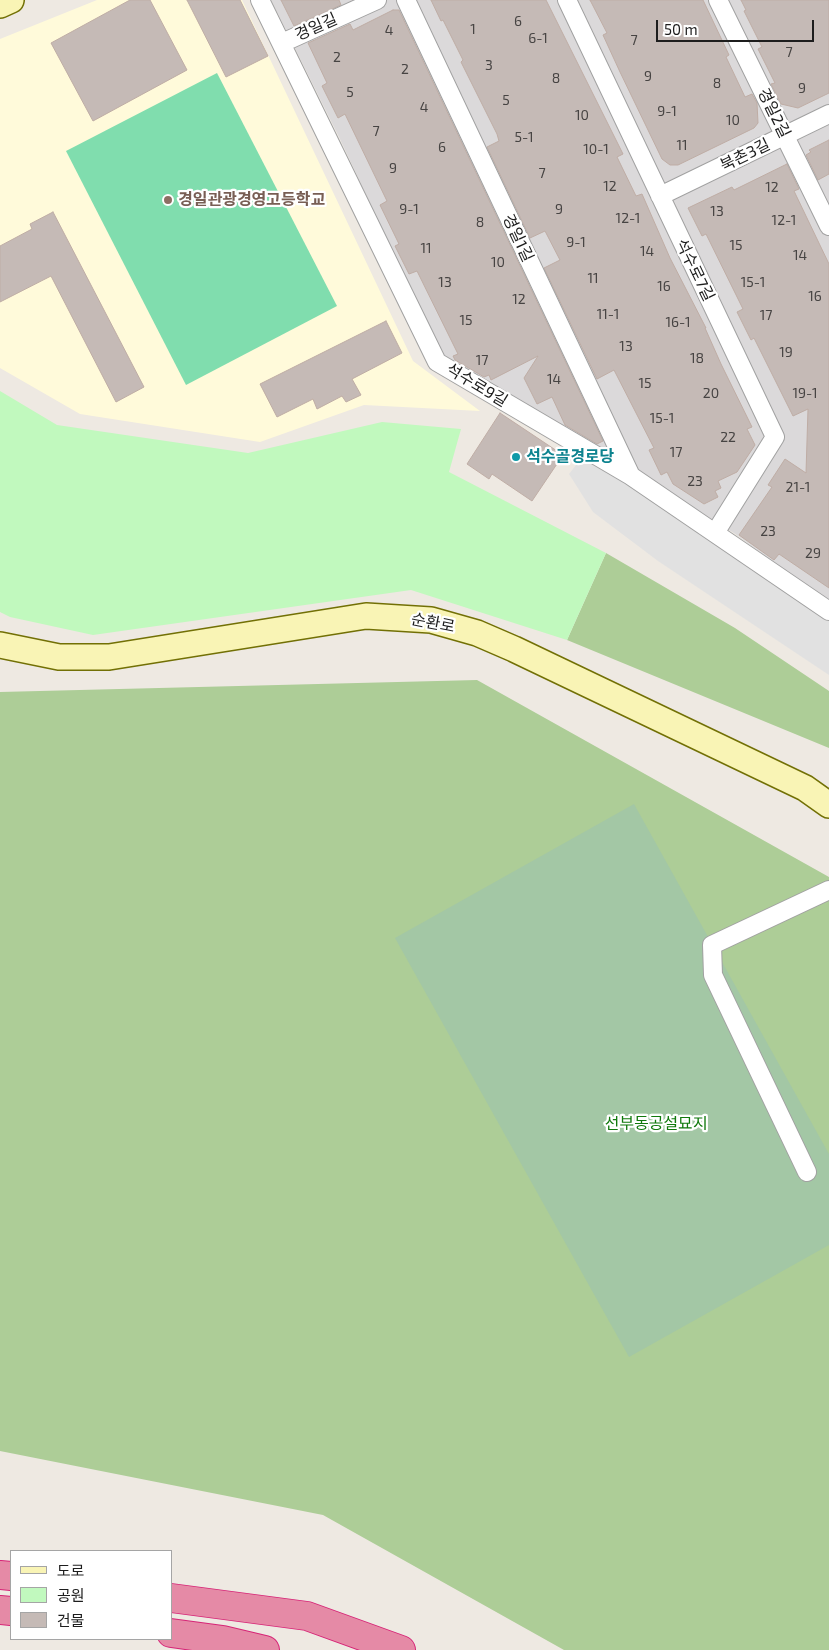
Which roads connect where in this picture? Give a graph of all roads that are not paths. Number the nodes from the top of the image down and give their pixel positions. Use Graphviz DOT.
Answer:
graph roads {
  1 [pos="11,0"];
  2 [pos="260,0"];
  3 [pos="378,0"];
  4 [pos="406,0"];
  5 [pos="566,0"];
  6 [pos="718,0"];
  7 [pos="0,5"];
  8 [pos="282,43"];
  9 [pos="829,114"];
  10 [pos="785,135"];
  11 [pos="660,196"];
  12 [pos="829,226"];
  13 [pos="631,476"];
  14 [pos="715,533"];
  15 [pos="829,610"];
  16 [pos="0,645"];
  17 [pos="829,806"];
  18 [pos="829,890"];
  19 [pos="807,1172"];
  20 [pos="172,1598"];
  21 [pos="172,1633"];
  22 [pos="265,1650"];
  23 [pos="401,1650"];
  1 -- 7 [label="main road"];
  2 -- 8 [label="street, 석수로9길"];
  3 -- 8 [label="street, 경일길"];
  4 -- 13 [label="street, 경일1길"];
  5 -- 11 [label="street, 석수로7길"];
  6 -- 10 [label="street, 경일2길"];
  8 -- 13 [label="street, 석수로9길"];
  9 -- 10 [label="street, 북촌3길"];
  10 -- 11 [label="street, 북촌3길"];
  10 -- 12 [label="street, 경일2길"];
  11 -- 14 [label="street, 석수로7길"];
  13 -- 14 [label="street, 석수로9길"];
  14 -- 15 [label="street, 석수로9길"];
  16 -- 17 [label="main road, 순환로"];
  18 -- 19 [label="street"];
  20 -- 23 [label="highway"];
  21 -- 22 [label="highway"];
}
